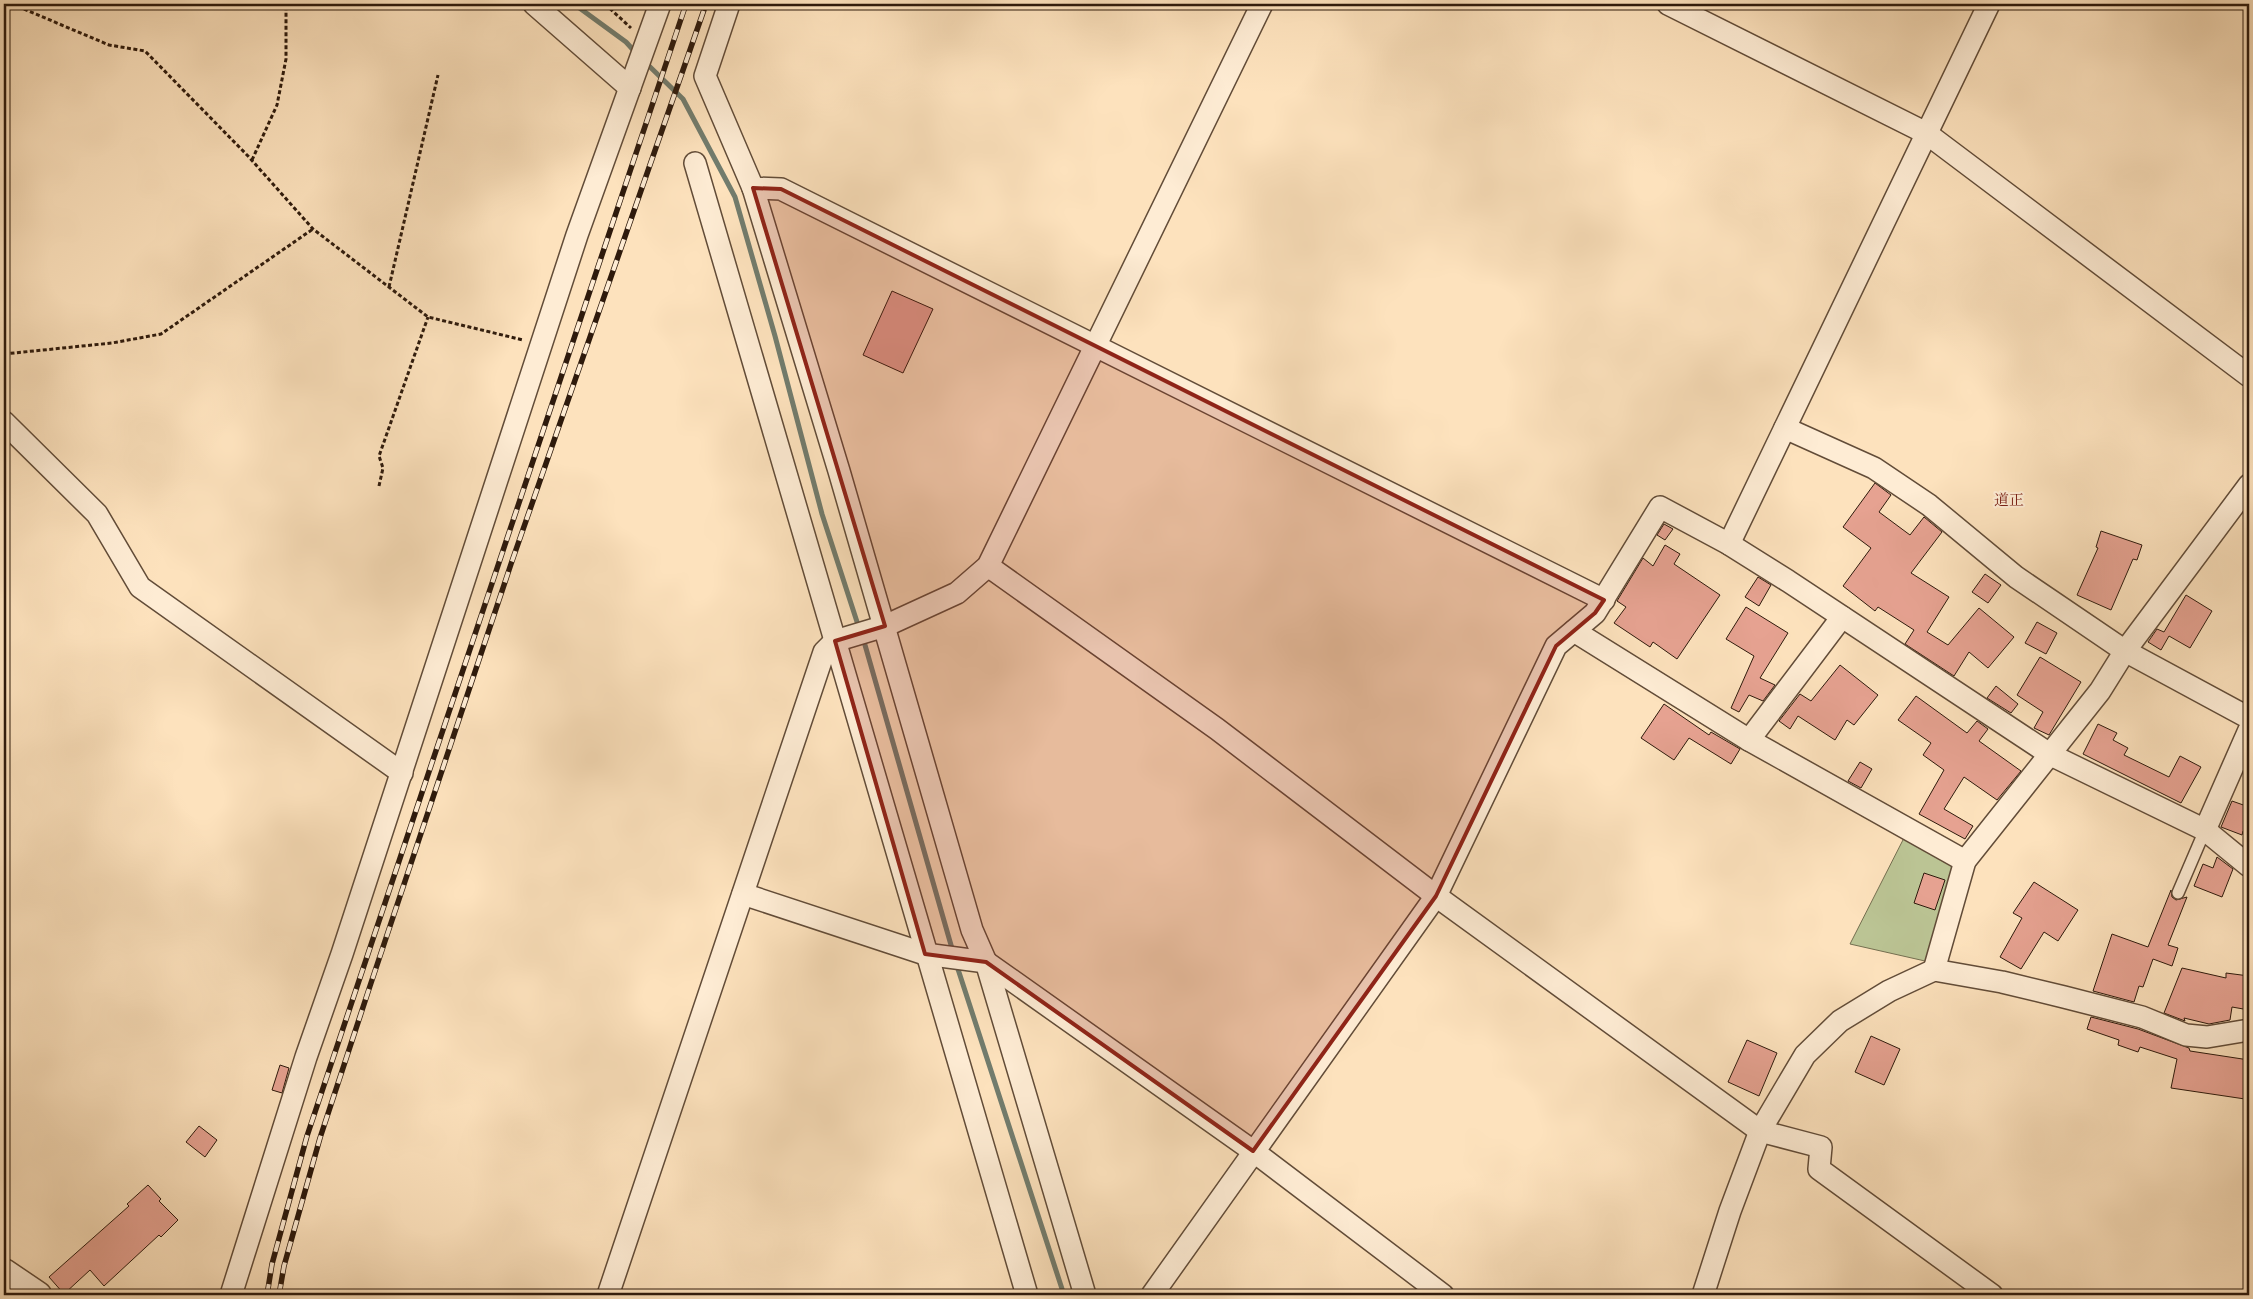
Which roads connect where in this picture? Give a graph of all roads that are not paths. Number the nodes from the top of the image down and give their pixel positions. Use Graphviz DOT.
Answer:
graph roads {
  1 [pos="534,4"];
  2 [pos="660,4"];
  3 [pos="729,4"];
  4 [pos="1262,4"];
  5 [pos="1668,4"];
  6 [pos="1989,4"];
  7 [pos="630,88"];
  8 [pos="1926,133"];
  9 [pos="695,163"];
  10 [pos="753,188"];
  11 [pos="1094,346"];
  12 [pos="2249,376"];
  13 [pos="4,422"];
  14 [pos="1785,428"];
  15 [pos="2249,485"];
  16 [pos="1729,544"];
  17 [pos="988,566"];
  18 [pos="1604,600"];
  19 [pos="1842,617"];
  20 [pos="884,626"];
  21 [pos="1574,631"];
  22 [pos="835,641"];
  23 [pos="2125,651"];
  24 [pos="2249,718"];
  25 [pos="2249,730"];
  26 [pos="1749,740"];
  27 [pos="2051,755"];
  28 [pos="402,772"];
  29 [pos="2205,830"];
  30 [pos="1965,861"];
  31 [pos="2249,866"];
  32 [pos="2178,893"];
  33 [pos="743,894"];
  34 [pos="1436,896"];
  35 [pos="926,954"];
  36 [pos="986,962"];
  37 [pos="1934,970"];
  38 [pos="2249,1030"];
  39 [pos="1760,1132"];
  40 [pos="1253,1151"];
  41 [pos="4,1272"];
  42 [pos="32,1294"];
  43 [pos="231,1295"];
  44 [pos="608,1295"];
  45 [pos="1026,1295"];
  46 [pos="1085,1295"];
  47 [pos="1152,1295"];
  48 [pos="1443,1295"];
  49 [pos="1703,1295"];
  50 [pos="1992,1295"];
  1 -- 7 [label="street"];
  2 -- 7 [label="street"];
  3 -- 10 [label="street"];
  4 -- 11 [label="street"];
  5 -- 8 [label="street"];
  6 -- 8 [label="street"];
  7 -- 28 [label="street"];
  8 -- 12 [label="street"];
  8 -- 14 [label="street"];
  9 -- 22 [label="street"];
  10 -- 11 [label="street"];
  10 -- 20 [label="street"];
  11 -- 17 [label="street"];
  11 -- 18 [label="street"];
  13 -- 28 [label="street"];
  14 -- 16 [label="street"];
  14 -- 23 [label="street"];
  15 -- 23 [label="street"];
  16 -- 18 [label="street"];
  16 -- 19 [label="street"];
  17 -- 20 [label="street"];
  17 -- 34 [label="street"];
  18 -- 21 [label="street"];
  19 -- 26 [label="street"];
  19 -- 27 [label="street"];
  20 -- 22 [label="street"];
  20 -- 36 [label="street"];
  21 -- 26 [label="street"];
  21 -- 34 [label="street"];
  22 -- 33 [label="street"];
  22 -- 35 [label="street"];
  23 -- 24 [label="street"];
  23 -- 27 [label="street"];
  25 -- 29 [label="street"];
  26 -- 30 [label="street"];
  27 -- 29 [label="street"];
  27 -- 30 [label="street"];
  28 -- 43 [label="street"];
  29 -- 31 [label="street"];
  29 -- 32 [label="lane"];
  30 -- 37 [label="street"];
  33 -- 35 [label="street"];
  33 -- 44 [label="street"];
  34 -- 39 [label="street"];
  34 -- 40 [label="street"];
  35 -- 36 [label="street"];
  35 -- 45 [label="street"];
  36 -- 40 [label="street"];
  36 -- 46 [label="street"];
  37 -- 38 [label="street"];
  37 -- 39 [label="street"];
  39 -- 49 [label="street"];
  39 -- 50 [label="street"];
  40 -- 47 [label="street"];
  40 -- 48 [label="street"];
  41 -- 42 [label="street"];
}
